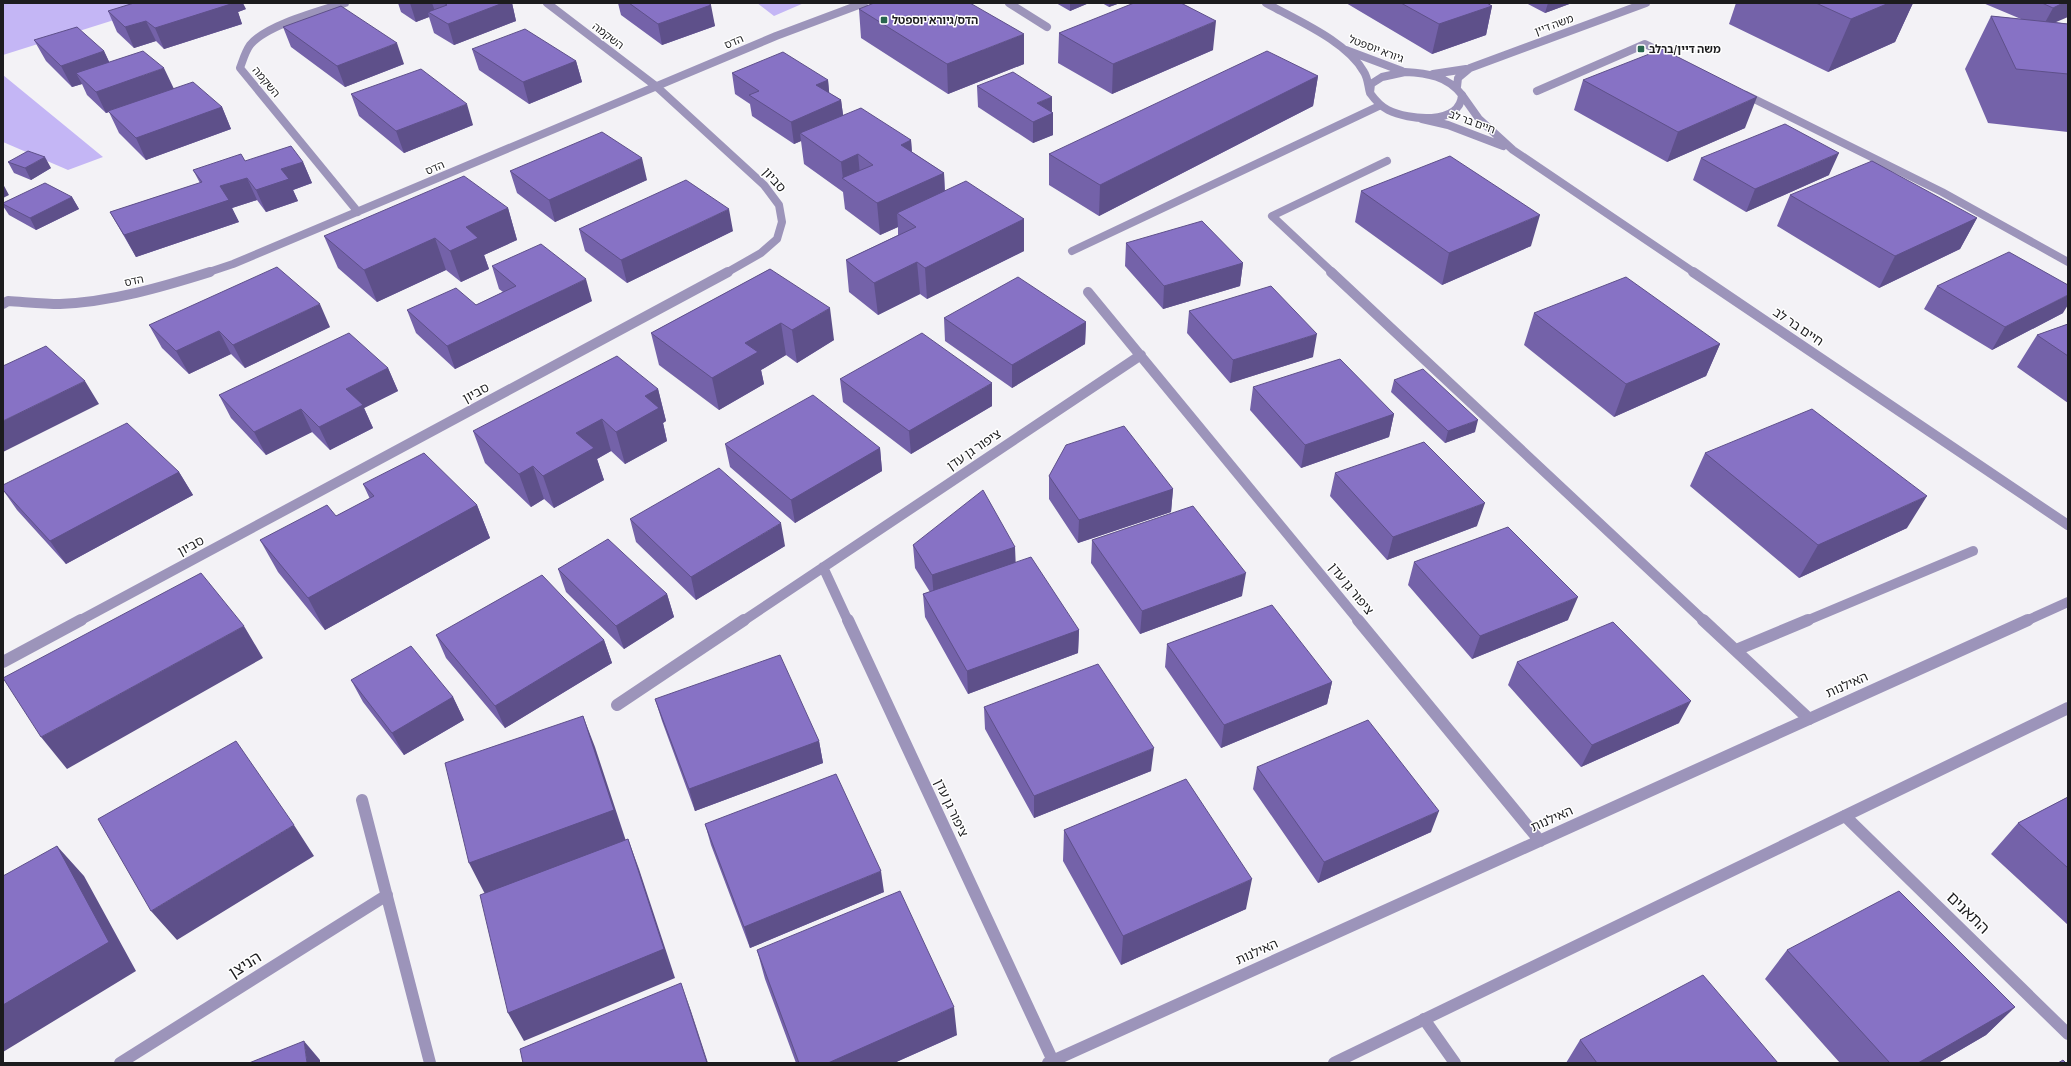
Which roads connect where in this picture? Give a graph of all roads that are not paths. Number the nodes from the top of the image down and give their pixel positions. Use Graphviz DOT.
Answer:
graph roads {
  1 [pos="345,3"];
  2 [pos="547,3"];
  3 [pos="864,3"];
  4 [pos="1009,3"];
  5 [pos="1266,3"];
  6 [pos="1646,3"];
  7 [pos="1047,27"];
  8 [pos="1339,47"];
  9 [pos="1673,58"];
  10 [pos="1470,68"];
  11 [pos="1405,72"];
  12 [pos="1428,74"];
  13 [pos="657,87"];
  14 [pos="1457,87"];
  15 [pos="1737,90"];
  16 [pos="1537,91"];
  17 [pos="1370,95"];
  18 [pos="1462,95"];
  19 [pos="1378,106"];
  20 [pos="1422,119"];
  21 [pos="1513,150"];
  22 [pos="1388,161"];
  23 [pos="358,212"];
  24 [pos="1072,251"];
  25 [pos="2068,262"];
  26 [pos="1088,292"];
  27 [pos="5,301"];
  28 [pos="1140,355"];
  29 [pos="2068,525"];
  30 [pos="1973,551"];
  31 [pos="823,567"];
  32 [pos="2068,602"];
  33 [pos="1736,650"];
  34 [pos="3,662"];
  35 [pos="617,705"];
  36 [pos="2068,708"];
  37 [pos="1809,719"];
  38 [pos="362,800"];
  39 [pos="1845,816"];
  40 [pos="1540,841"];
  41 [pos="387,895"];
  42 [pos="1424,1020"];
  43 [pos="2068,1034"];
  44 [pos="1051,1062"];
  45 [pos="120,1063"];
  46 [pos="430,1063"];
  47 [pos="1334,1063"];
  48 [pos="1455,1063"];
  1 -- 23 [label="street, השקמה"];
  2 -- 13 [label="street, השקמה"];
  3 -- 13 [label="street, הדס"];
  4 -- 7 [label="street"];
  5 -- 8 [label="street, גיורא יוספטל"];
  6 -- 10 [label="street, משה דיין"];
  8 -- 11 [label="street, גיורא יוספטל"];
  8 -- 17 [label="street, גיורא יוספטל"];
  9 -- 16 [label="street"];
  10 -- 12 [label="street, משה דיין"];
  10 -- 14 [label="street, משה דיין"];
  11 -- 12 [label="street"];
  11 -- 17 [label="street"];
  12 -- 14 [label="street"];
  13 -- 23 [label="street, הדס"];
  13 -- 34 [label="street, סביון"];
  14 -- 18 [label="street, חיים בר לב"];
  15 -- 25 [label="street"];
  17 -- 19 [label="street"];
  18 -- 20 [label="street"];
  18 -- 21 [label="street, חיים בר לב"];
  19 -- 20 [label="street, חיים בר לב"];
  19 -- 24 [label="street"];
  20 -- 21 [label="street, חיים בר לב"];
  21 -- 29 [label="street, חיים בר לב"];
  22 -- 33 [label="street"];
  23 -- 27 [label="street, הדס"];
  26 -- 28 [label="street, ציפור גן עדן"];
  28 -- 31 [label="street, ציפור גן עדן"];
  28 -- 40 [label="street, ציפור גן עדן"];
  30 -- 33 [label="street"];
  31 -- 35 [label="street, ציפור גן עדן"];
  31 -- 44 [label="street, ציפור גן עדן"];
  32 -- 37 [label="street, האילנות"];
  33 -- 37 [label="street"];
  36 -- 39 [label="street"];
  37 -- 40 [label="street, האילנות"];
  38 -- 41 [label="street"];
  39 -- 42 [label="street"];
  39 -- 43 [label="street, התאנים"];
  40 -- 44 [label="street, האילנות"];
  41 -- 45 [label="street, הניצן"];
  41 -- 46 [label="street"];
  42 -- 47 [label="street"];
  42 -- 48 [label="street"];
}
